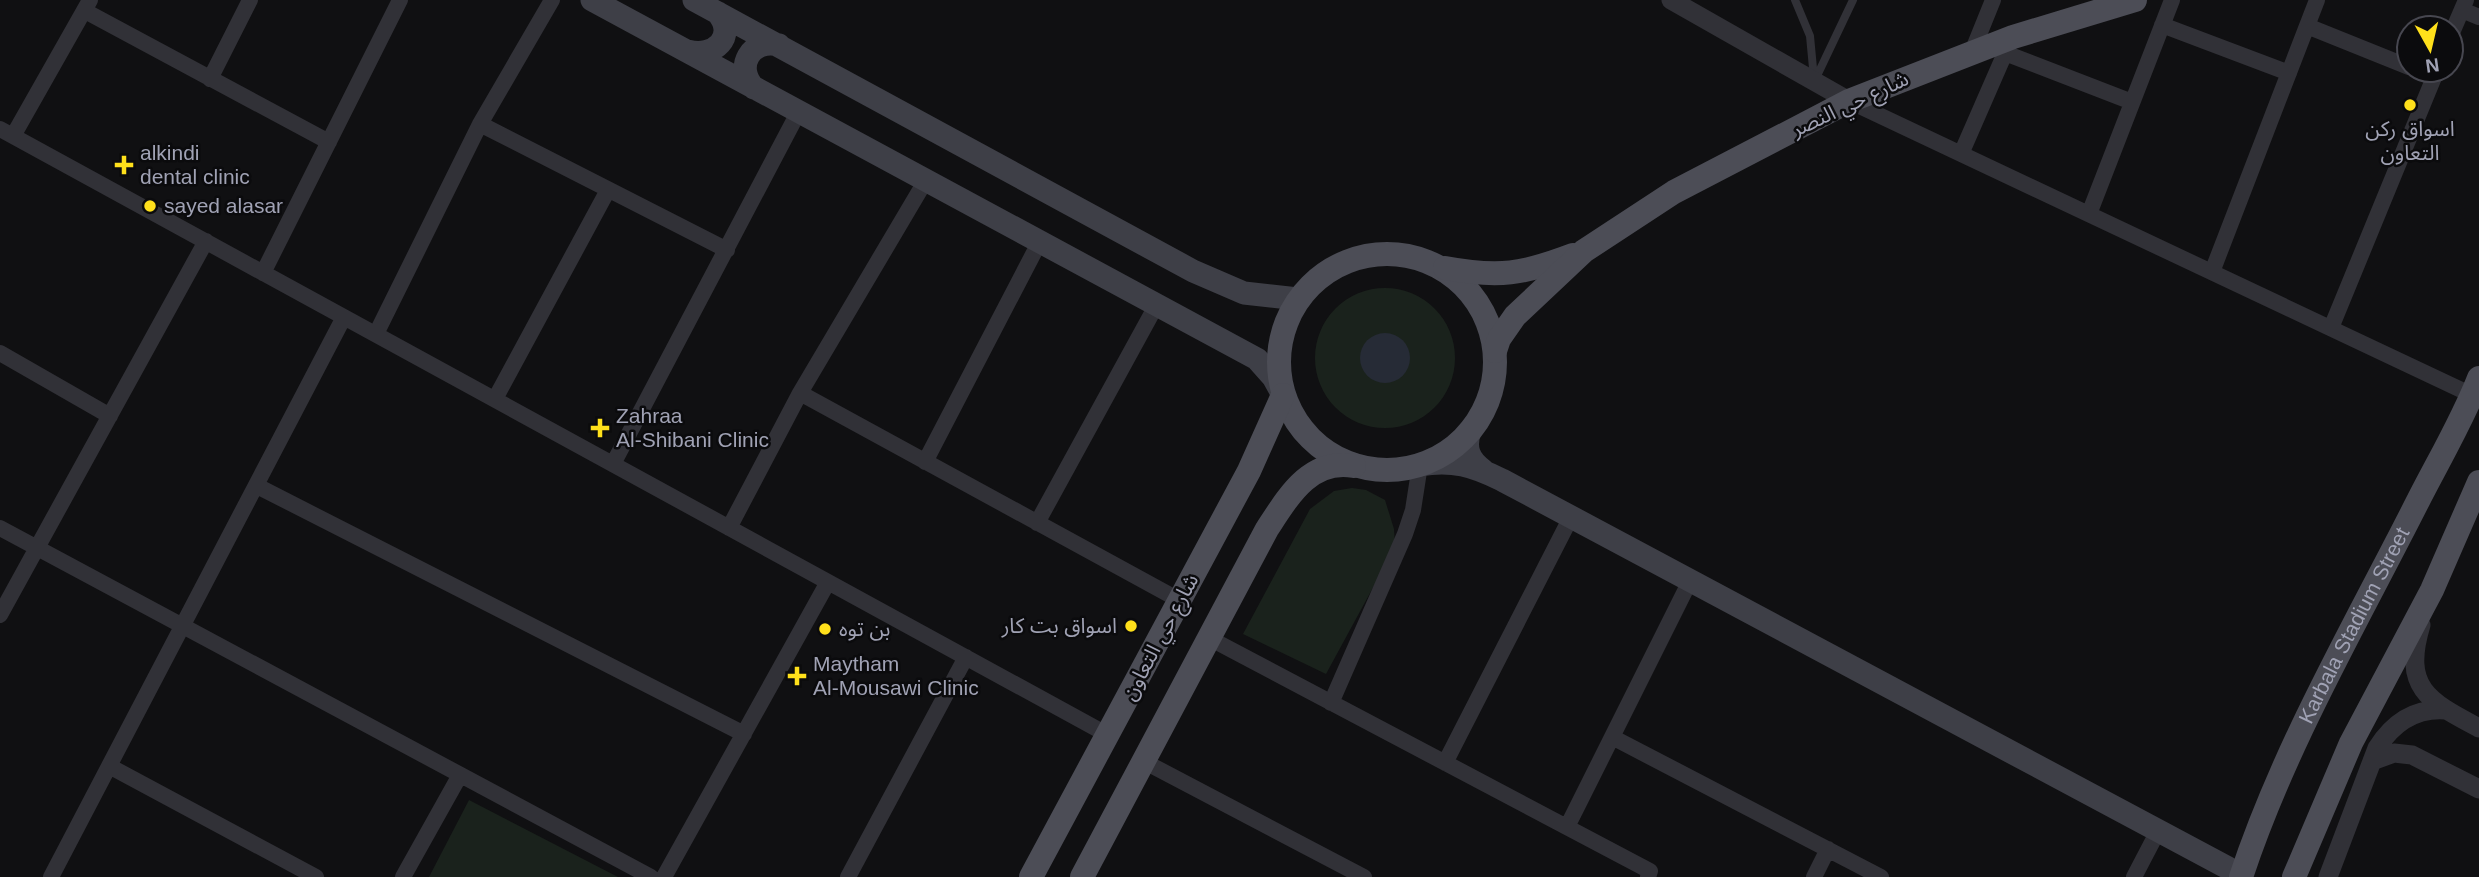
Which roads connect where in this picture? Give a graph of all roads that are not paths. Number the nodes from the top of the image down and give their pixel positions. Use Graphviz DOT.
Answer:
graph roads {
  1 [pos="250,0"];
  2 [pos="400,0"];
  3 [pos="552,0"];
  4 [pos="592,0"];
  5 [pos="694,0"];
  6 [pos="1671,0"];
  7 [pos="1795,0"];
  8 [pos="1853,0"];
  9 [pos="1993,0"];
  10 [pos="2135,0"];
  11 [pos="2172,0"];
  12 [pos="2317,0"];
  13 [pos="88,5"];
  14 [pos="2464,5"];
  15 [pos="718,13"];
  16 [pos="2479,17"];
  17 [pos="2162,24"];
  18 [pos="2307,26"];
  19 [pos="779,45"];
  20 [pos="2009,45"];
  21 [pos="688,51"];
  22 [pos="1972,52"];
  23 [pos="2395,61"];
  24 [pos="2289,73"];
  25 [pos="210,79"];
  26 [pos="1814,82"];
  27 [pos="2430,84"];
  28 [pos="754,88"];
  29 [pos="1849,101"];
  30 [pos="2133,102"];
  31 [pos="799,111"];
  32 [pos="480,124"];
  33 [pos="7,133"];
  34 [pos="329,142"];
  35 [pos="1961,154"];
  36 [pos="926,180"];
  37 [pos="608,190"];
  38 [pos="2089,214"];
  39 [pos="206,241"];
  40 [pos="1040,241"];
  41 [pos="727,250"];
  42 [pos="1584,251"];
  43 [pos="1441,267"];
  44 [pos="263,272"];
  45 [pos="2212,272"];
  46 [pos="1298,299"];
  47 [pos="1157,303"];
  48 [pos="344,317"];
  49 [pos="2330,328"];
  50 [pos="376,334"];
  51 [pos="1495,351"];
  52 [pos="0,353"];
  53 [pos="2476,387"];
  54 [pos="800,393"];
  55 [pos="1283,396"];
  56 [pos="495,399"];
  57 [pos="110,416"];
  58 [pos="1470,431"];
  59 [pos="925,462"];
  60 [pos="613,464"];
  61 [pos="1420,465"];
  62 [pos="1368,469"];
  63 [pos="1486,472"];
  64 [pos="2479,482"];
  65 [pos="257,486"];
  66 [pos="1571,517"];
  67 [pos="1037,523"];
  68 [pos="0,528"];
  69 [pos="729,528"];
  70 [pos="36,548"];
  71 [pos="1690,581"];
  72 [pos="828,582"];
  73 [pos="2432,590"];
  74 [pos="1180,600"];
  75 [pos="0,615"];
  76 [pos="183,626"];
  77 [pos="1209,638"];
  78 [pos="966,657"];
  79 [pos="1331,703"];
  80 [pos="2445,710"];
  81 [pos="2479,728"];
  82 [pos="744,734"];
  83 [pos="1108,734"];
  84 [pos="1612,737"];
  85 [pos="1143,761"];
  86 [pos="2372,761"];
  87 [pos="1446,763"];
  88 [pos="109,766"];
  89 [pos="460,775"];
  90 [pos="2479,789"];
  91 [pos="1567,827"];
  92 [pos="2158,831"];
  93 [pos="1828,849"];
  94 [pos="2299,876"];
  95 [pos="51,877"];
  96 [pos="316,877"];
  97 [pos="403,877"];
  98 [pos="651,877"];
  99 [pos="664,877"];
  100 [pos="848,877"];
  101 [pos="1031,877"];
  102 [pos="1082,877"];
  103 [pos="1364,877"];
  104 [pos="1648,877"];
  105 [pos="1814,877"];
  106 [pos="1881,877"];
  107 [pos="2134,877"];
  108 [pos="2235,877"];
  109 [pos="2241,877"];
  110 [pos="2328,877"];
  1 -- 25 [label="street"];
  2 -- 34 [label="street"];
  3 -- 32 [label="street"];
  4 -- 21 [label="main road"];
  5 -- 15 [label="main road"];
  6 -- 26 [label="street"];
  7 -- 26 [label="lane"];
  8 -- 26 [label="lane"];
  9 -- 22 [label="street"];
  10 -- 20 [label="main road, شارع حي النصر"];
  11 -- 17 [label="street"];
  12 -- 18 [label="street"];
  13 -- 25 [label="street"];
  13 -- 33 [label="street"];
  14 -- 16 [label="street"];
  15 -- 19 [label="main road"];
  15 -- 21 [label="main road"];
  17 -- 24 [label="street"];
  17 -- 30 [label="street"];
  18 -- 23 [label="street"];
  18 -- 24 [label="street"];
  19 -- 28 [label="main road"];
  19 -- 46 [label="main road"];
  20 -- 22 [label="main road, شارع حي النصر"];
  20 -- 30 [label="street"];
  20 -- 35 [label="street"];
  21 -- 28 [label="main road"];
  22 -- 29 [label="main road, شارع حي النصر"];
  24 -- 45 [label="street"];
  25 -- 34 [label="street"];
  26 -- 29 [label="street"];
  27 -- 49 [label="street"];
  28 -- 31 [label="main road"];
  29 -- 35 [label="street"];
  29 -- 42 [label="main road, شارع حي النصر"];
  30 -- 38 [label="street"];
  31 -- 36 [label="main road"];
  31 -- 41 [label="street"];
  32 -- 37 [label="street"];
  32 -- 50 [label="street"];
  33 -- 39 [label="street"];
  34 -- 44 [label="street"];
  35 -- 38 [label="street"];
  36 -- 40 [label="main road"];
  36 -- 54 [label="street"];
  37 -- 41 [label="street"];
  37 -- 56 [label="street"];
  38 -- 45 [label="street"];
  39 -- 44 [label="street"];
  39 -- 57 [label="street"];
  40 -- 47 [label="main road"];
  40 -- 59 [label="street"];
  41 -- 60 [label="street"];
  42 -- 43 [label="main road"];
  42 -- 51 [label="main road"];
  43 -- 46 [label="main road"];
  43 -- 51 [label="main road"];
  44 -- 48 [label="street"];
  45 -- 49 [label="street"];
  46 -- 55 [label="main road"];
  47 -- 55 [label="main road"];
  47 -- 67 [label="street"];
  48 -- 50 [label="street"];
  48 -- 65 [label="street"];
  49 -- 53 [label="street"];
  50 -- 56 [label="street"];
  51 -- 58 [label="main road"];
  52 -- 57 [label="street"];
  53 -- 109 [label="main road, Karbala Stadium Street"];
  54 -- 59 [label="street"];
  54 -- 69 [label="street"];
  55 -- 62 [label="main road"];
  55 -- 74 [label="main road, شارع حي التعاون"];
  56 -- 60 [label="street"];
  57 -- 70 [label="street"];
  58 -- 61 [label="main road"];
  58 -- 63 [label="main road"];
  59 -- 67 [label="street"];
  60 -- 69 [label="street"];
  61 -- 62 [label="main road"];
  61 -- 63 [label="main road"];
  61 -- 79 [label="street"];
  62 -- 77 [label="main road, شارع حي التعاون"];
  63 -- 66 [label="main road"];
  64 -- 73 [label="main road"];
  65 -- 76 [label="street"];
  65 -- 82 [label="street"];
  66 -- 71 [label="main road"];
  66 -- 87 [label="street"];
  67 -- 74 [label="street"];
  68 -- 70 [label="street"];
  69 -- 72 [label="street"];
  70 -- 75 [label="street"];
  70 -- 76 [label="street"];
  71 -- 84 [label="street"];
  71 -- 92 [label="main road"];
  72 -- 78 [label="street"];
  72 -- 82 [label="street"];
  73 -- 80 [label="street"];
  73 -- 94 [label="main road"];
  74 -- 83 [label="main road, شارع حي التعاون"];
  76 -- 88 [label="street"];
  76 -- 89 [label="street"];
  77 -- 79 [label="street"];
  77 -- 85 [label="main road, شارع حي التعاون"];
  78 -- 83 [label="street"];
  78 -- 100 [label="street"];
  79 -- 87 [label="street"];
  80 -- 81 [label="street"];
  80 -- 86 [label="street"];
  82 -- 99 [label="street"];
  83 -- 101 [label="main road, شارع حي التعاون"];
  84 -- 91 [label="street"];
  84 -- 93 [label="street"];
  85 -- 102 [label="main road, شارع حي التعاون"];
  85 -- 103 [label="street"];
  86 -- 90 [label="street"];
  86 -- 110 [label="street"];
  87 -- 91 [label="street"];
  88 -- 95 [label="street"];
  88 -- 96 [label="street"];
  89 -- 97 [label="street"];
  89 -- 98 [label="street"];
  91 -- 104 [label="street"];
  92 -- 107 [label="street"];
  92 -- 108 [label="main road"];
  93 -- 105 [label="street"];
  93 -- 106 [label="street"];
}
